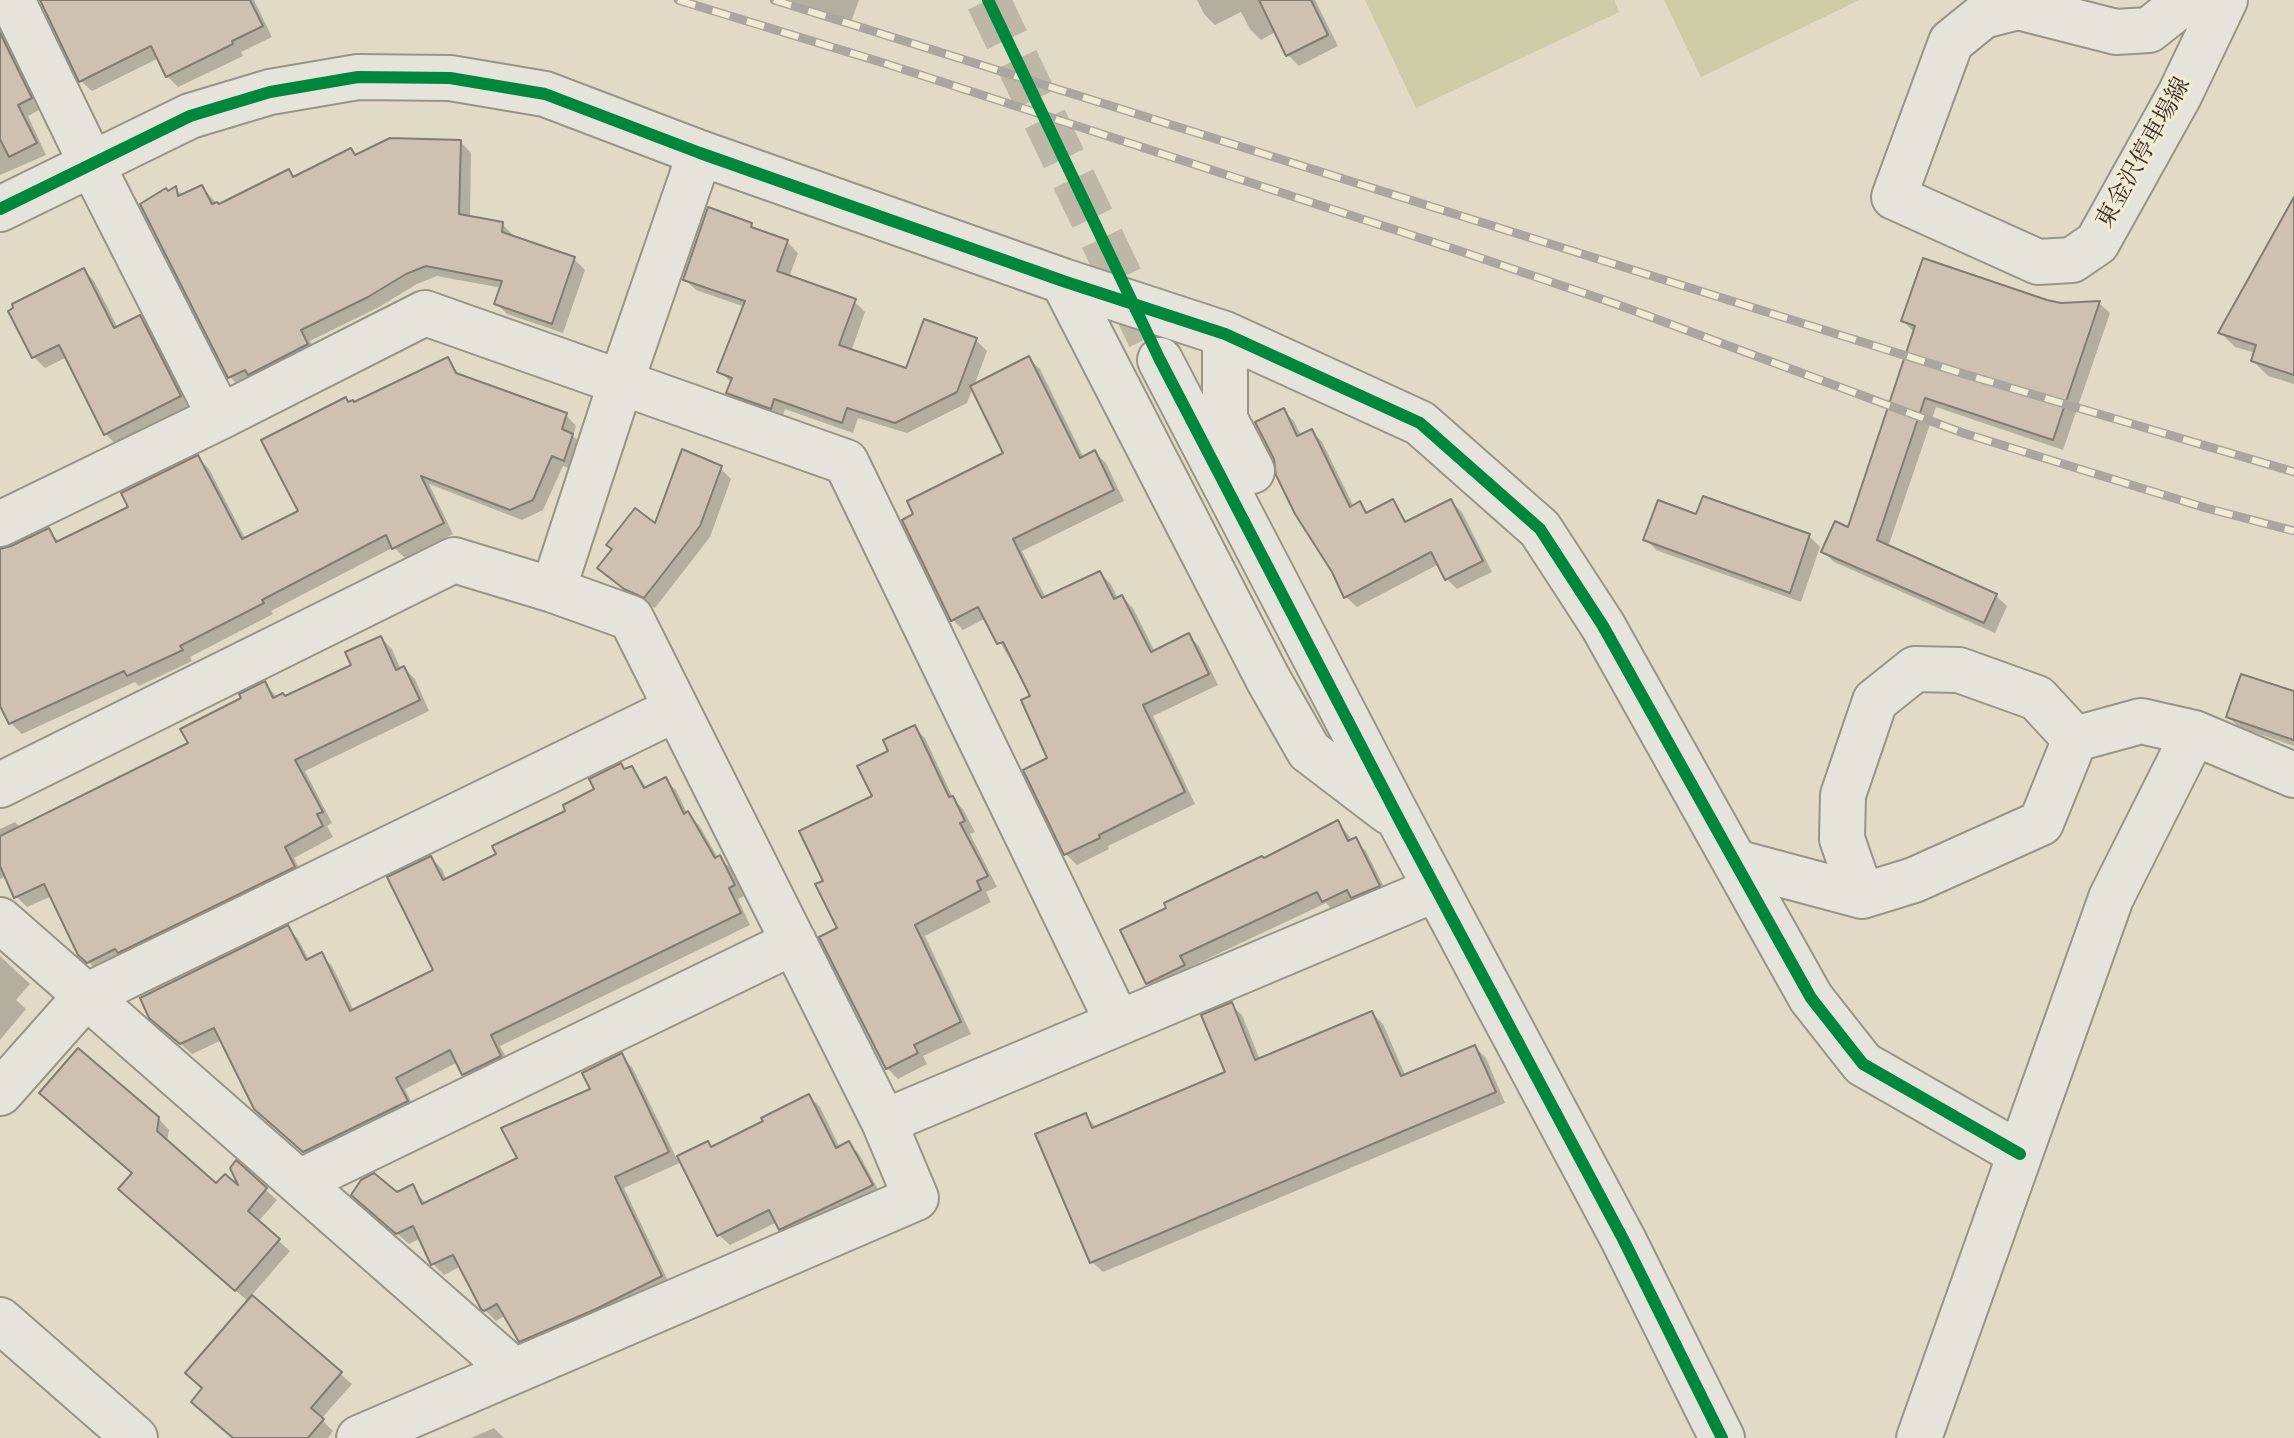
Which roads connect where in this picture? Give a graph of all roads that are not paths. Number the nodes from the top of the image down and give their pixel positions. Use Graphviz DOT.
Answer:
graph roads {
  1 [pos="12,0"];
  2 [pos="2187,0"];
  3 [pos="2225,0"];
  4 [pos="700,153"];
  5 [pos="91,163"];
  6 [pos="0,209"];
  7 [pos="1063,281"];
  8 [pos="1225,334"];
  9 [pos="1160,360"];
  10 [pos="621,382"];
  11 [pos="220,417"];
  12 [pos="0,524"];
  13 [pos="553,590"];
  14 [pos="676,709"];
  15 [pos="2194,733"];
  16 [pos="2075,739"];
  17 [pos="2294,775"];
  18 [pos="0,785"];
  19 [pos="1400,821"];
  20 [pos="1735,862"];
  21 [pos="1436,889"];
  22 [pos="1862,896"];
  23 [pos="0,920"];
  24 [pos="794,942"];
  25 [pos="86,996"];
  26 [pos="1118,1023"];
  27 [pos="0,1093"];
  28 [pos="884,1122"];
  29 [pos="2020,1154"];
  30 [pos="299,1182"];
  31 [pos="0,1320"];
  32 [pos="513,1370"];
  33 [pos="135,1438"];
  34 [pos="359,1438"];
  35 [pos="1722,1438"];
  36 [pos="1919,1438"];
  1 -- 5 [label="street"];
  2 -- 3 [label="street, 東金沢停車場線"];
  4 -- 5 [label="street"];
  4 -- 7 [label="street"];
  4 -- 10 [label="street"];
  5 -- 6 [label="street"];
  5 -- 11 [label="street"];
  7 -- 8 [label="street"];
  7 -- 19 [label="street"];
  8 -- 19 [label="street"];
  8 -- 20 [label="street"];
  9 -- 19 [label="street"];
  10 -- 11 [label="street"];
  10 -- 13 [label="street"];
  10 -- 26 [label="street"];
  11 -- 12 [label="street"];
  13 -- 14 [label="street"];
  13 -- 18 [label="street"];
  14 -- 24 [label="street"];
  14 -- 25 [label="street"];
  15 -- 16 [label="street"];
  15 -- 17 [label="street"];
  15 -- 29 [label="street"];
  16 -- 22 [label="street"];
  16 -- 22 [label="street"];
  19 -- 21 [label="street"];
  20 -- 22 [label="street"];
  20 -- 29 [label="street"];
  21 -- 26 [label="street"];
  21 -- 35 [label="street"];
  23 -- 25 [label="street"];
  24 -- 28 [label="street"];
  24 -- 30 [label="street"];
  25 -- 27 [label="street"];
  25 -- 30 [label="street"];
  26 -- 28 [label="street"];
  28 -- 32 [label="street"];
  29 -- 36 [label="street"];
  30 -- 32 [label="street"];
  31 -- 33 [label="street"];
  32 -- 34 [label="street"];
}
